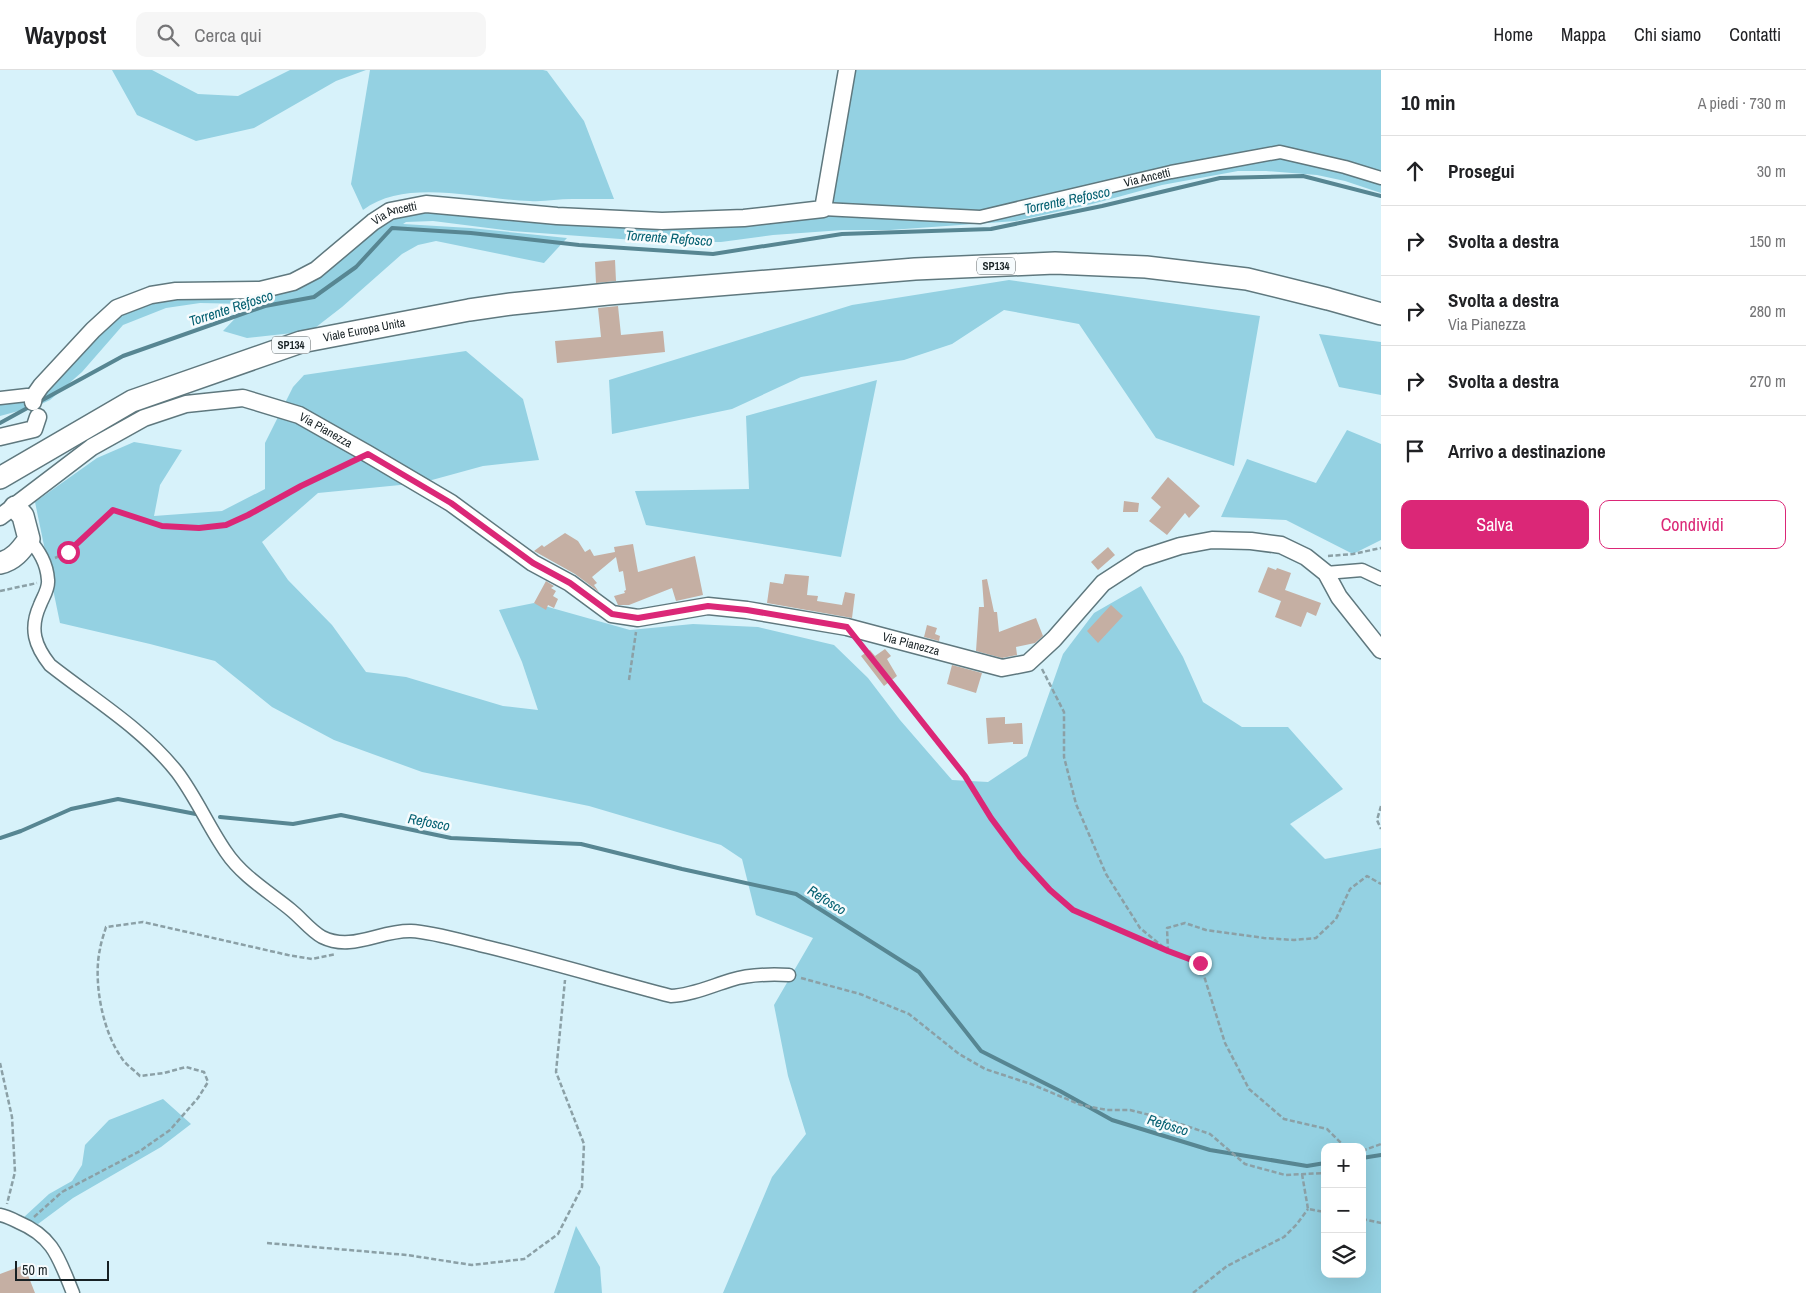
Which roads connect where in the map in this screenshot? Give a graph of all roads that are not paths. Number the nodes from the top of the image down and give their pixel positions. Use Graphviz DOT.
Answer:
graph roads {
  1 [pos="847,70"];
  2 [pos="1381,178"];
  3 [pos="823,209"];
  4 [pos="1381,314"];
  5 [pos="0,398"];
  6 [pos="35,405"];
  7 [pos="0,437"];
  8 [pos="0,478"];
  9 [pos="7,512"];
  10 [pos="29,539"];
  11 [pos="0,563"];
  12 [pos="1326,573"];
  13 [pos="1381,579"];
  14 [pos="1381,650"];
  15 [pos="789,975"];
  16 [pos="2,1215"];
  17 [pos="73,1293"];
  1 -- 3 [label="street"];
  2 -- 3 [label="street, Via Ancetti"];
  3 -- 6 [label="street, Via Ancetti"];
  4 -- 8 [label="highway, Viale Europa Unita / SP134"];
  5 -- 6 [label="street"];
  6 -- 7 [label="street, Via Ancetti"];
  9 -- 10 [label="highway"];
  9 -- 12 [label="street, Via Pianezza"];
  10 -- 11 [label="highway"];
  10 -- 15 [label="street"];
  12 -- 13 [label="street"];
  12 -- 14 [label="street, Via Pianezza"];
  16 -- 17 [label="street"];
}
